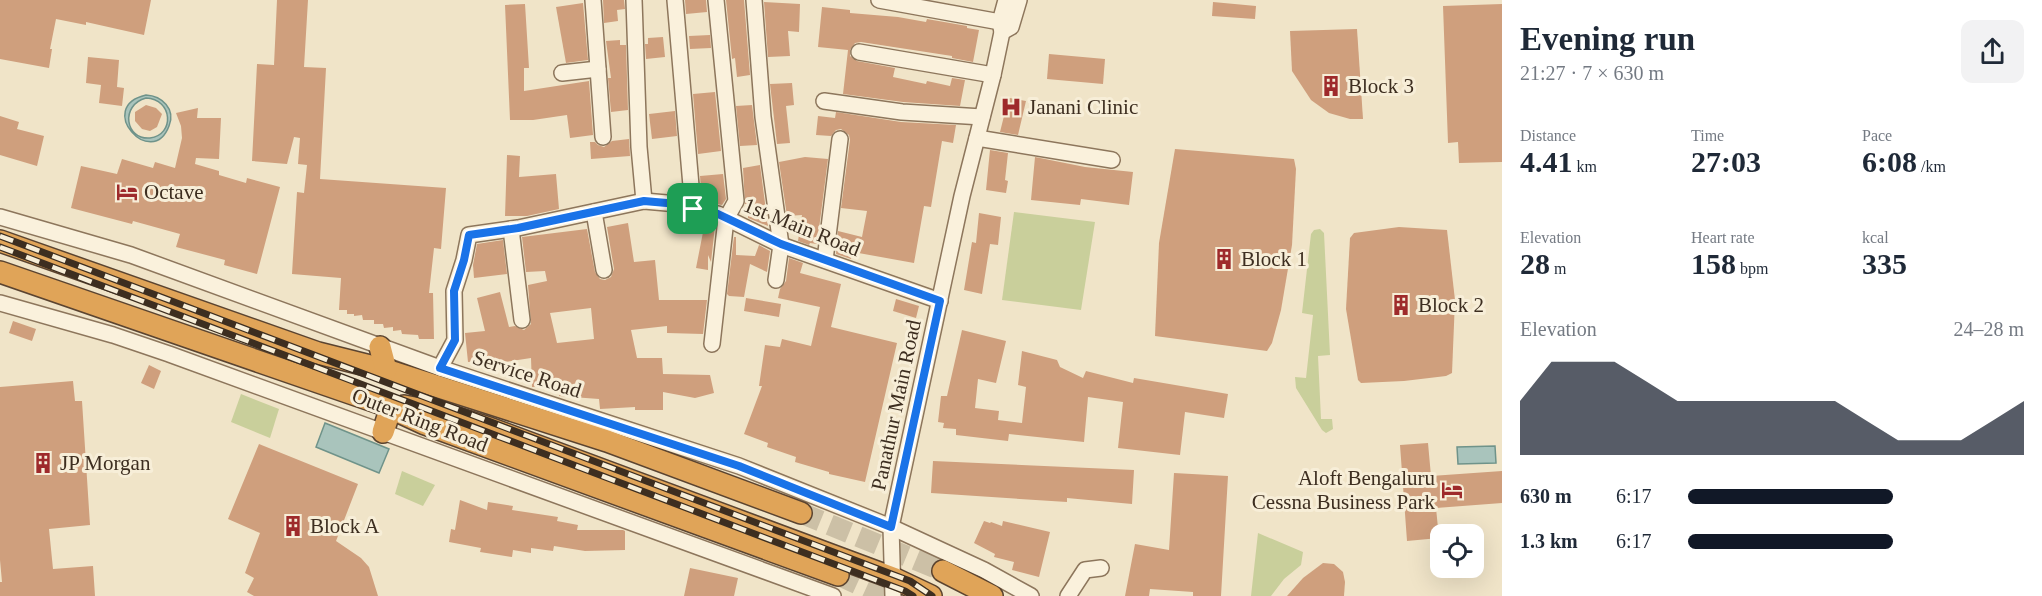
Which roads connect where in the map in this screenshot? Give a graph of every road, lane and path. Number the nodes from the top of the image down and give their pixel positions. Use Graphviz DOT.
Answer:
graph roads {
  1 [pos="593,0"];
  2 [pos="634,0"];
  3 [pos="675,0"];
  4 [pos="716,0"];
  5 [pos="754,0"];
  6 [pos="879,0"];
  7 [pos="1006,0"];
  8 [pos="1019,0"];
  9 [pos="1001,27"];
  10 [pos="859,52"];
  11 [pos="598,69"];
  12 [pos="562,73"];
  13 [pos="993,75"];
  14 [pos="824,101"];
  15 [pos="982,117"];
  16 [pos="603,137"];
  17 [pos="977,138"];
  18 [pos="840,139"];
  19 [pos="1112,160"];
  20 [pos="644,201"];
  21 [pos="693,209"];
  22 [pos="594,212"];
  23 [pos="0,217"];
  24 [pos="726,219"];
  25 [pos="511,229"];
  26 [pos="0,241"];
  27 [pos="781,244"];
  28 [pos="825,260"];
  29 [pos="604,270"];
  30 [pos="0,272"];
  31 [pos="776,280"];
  32 [pos="940,301"];
  33 [pos="0,303"];
  34 [pos="522,320"];
  35 [pos="712,344"];
  36 [pos="380,347"];
  37 [pos="440,368"];
  38 [pos="386,370"];
  39 [pos="387,406"];
  40 [pos="383,432"];
  41 [pos="801,513"];
  42 [pos="891,527"];
  43 [pos="1101,568"];
  44 [pos="943,571"];
  45 [pos="838,575"];
  46 [pos="893,587"];
  47 [pos="833,596"];
  48 [pos="931,596"];
  49 [pos="992,596"];
  50 [pos="1031,596"];
  51 [pos="1068,596"];
  1 -- 11 [label="street"];
  2 -- 20 [label="street"];
  3 -- 21 [label="street"];
  4 -- 24 [label="street"];
  5 -- 27 [label="street"];
  6 -- 9 [label="street"];
  7 -- 9 [label="street, Panathur Main Road"];
  8 -- 9 [label="street, Panathur Main Road"];
  9 -- 13 [label="street, Panathur Main Road"];
  10 -- 13 [label="street"];
  11 -- 12 [label="street"];
  11 -- 16 [label="street"];
  13 -- 15 [label="street, Panathur Main Road"];
  14 -- 15 [label="street"];
  15 -- 17 [label="street, Panathur Main Road"];
  17 -- 19 [label="street"];
  17 -- 32 [label="street, Panathur Main Road"];
  18 -- 28 [label="street"];
  20 -- 21 [label="street, 1st Main Road"];
  20 -- 22 [label="street, 1st Main Road"];
  21 -- 24 [label="street, 1st Main Road"];
  22 -- 25 [label="street, 1st Main Road"];
  22 -- 29 [label="street"];
  23 -- 36 [label="street, Service Road"];
  24 -- 27 [label="street, 1st Main Road"];
  24 -- 35 [label="street"];
  25 -- 34 [label="street"];
  25 -- 37 [label="street, 1st Main Road"];
  26 -- 38 [label="highway, Outer Ring Road"];
  27 -- 28 [label="street, 1st Main Road"];
  27 -- 31 [label="street"];
  28 -- 32 [label="street, 1st Main Road"];
  30 -- 39 [label="highway, Outer Ring Road"];
  32 -- 42 [label="street, Panathur Main Road"];
  33 -- 40 [label="street"];
  36 -- 37 [label="street, Service Road"];
  36 -- 38 [label="highway"];
  37 -- 42 [label="street, Service Road"];
  38 -- 41 [label="highway, Outer Ring Road"];
  39 -- 40 [label="highway"];
  39 -- 45 [label="highway, Outer Ring Road"];
  39 -- 46 [label="highway"];
  40 -- 47 [label="street"];
  42 -- 46 [label="street, Panathur Main Road"];
  42 -- 50 [label="street, Service Road"];
  43 -- 51 [label="street"];
  44 -- 49 [label="highway"];
  46 -- 48 [label="highway"];
}
